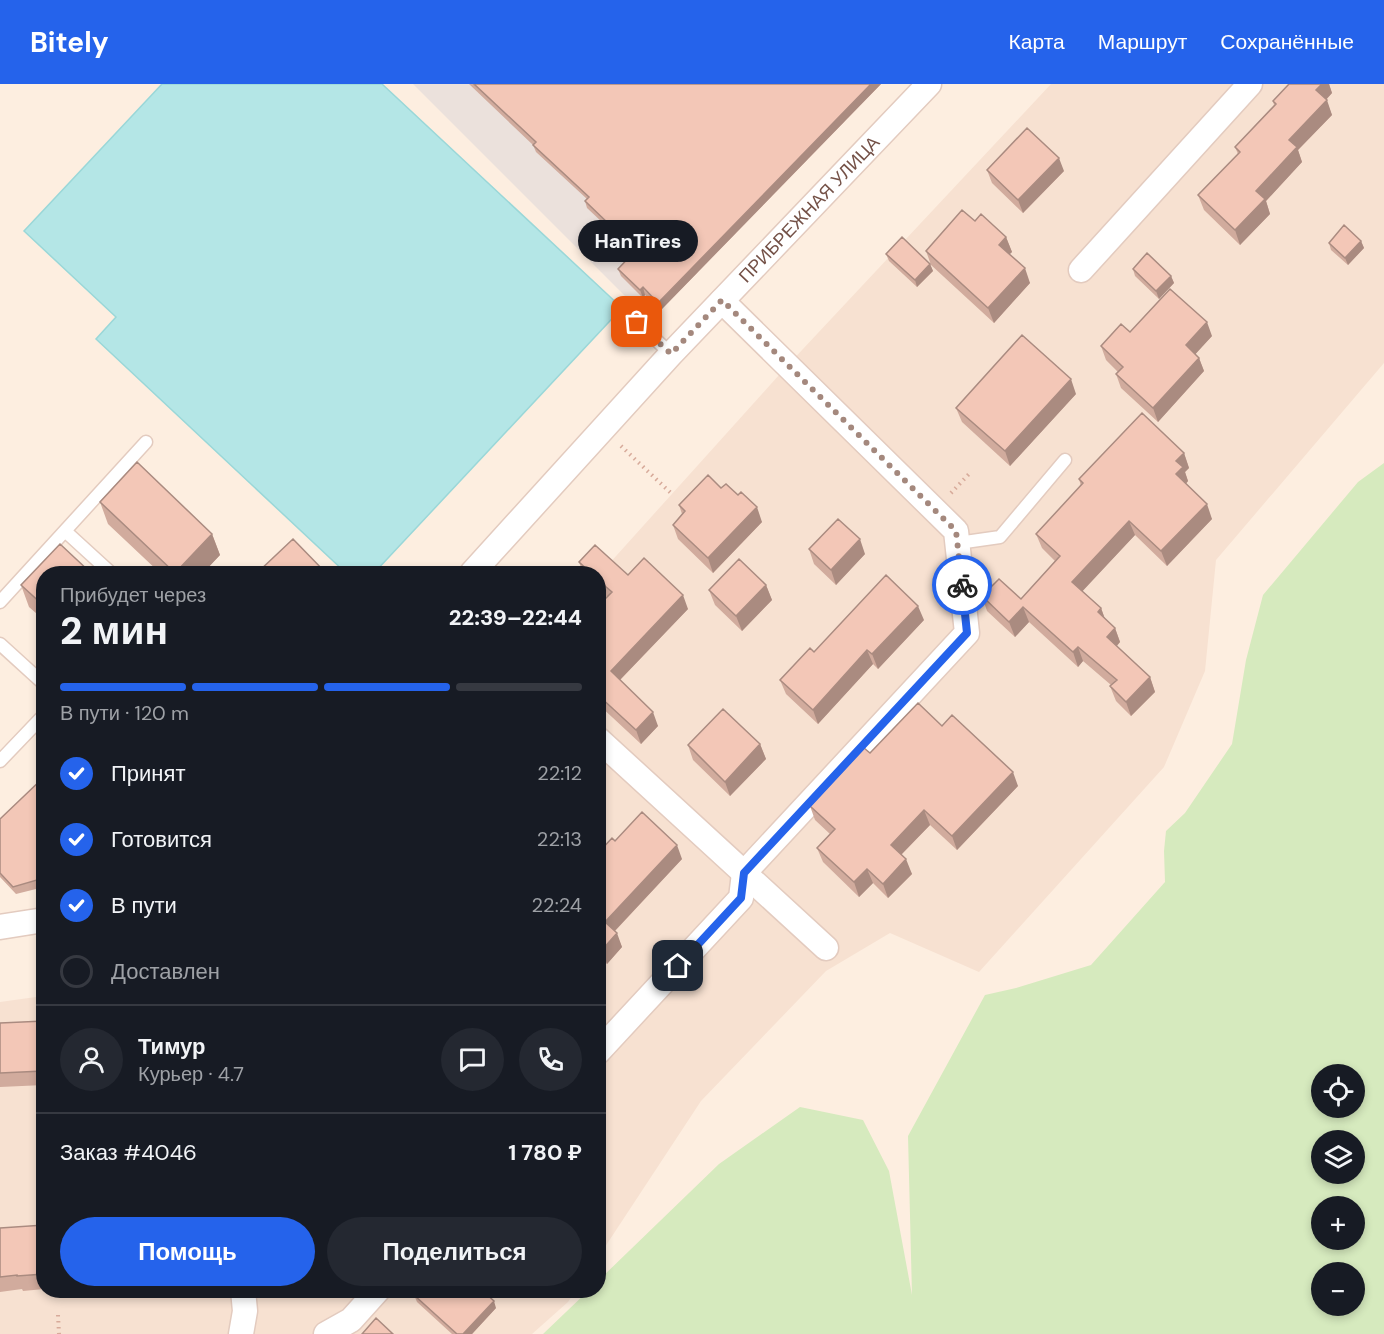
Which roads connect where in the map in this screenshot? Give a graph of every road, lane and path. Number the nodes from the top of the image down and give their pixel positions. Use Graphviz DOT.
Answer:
graph roads {
  1 [pos="929,84"];
  2 [pos="1250,84"];
  3 [pos="1081,270"];
  4 [pos="722,300"];
  5 [pos="621,320"];
  6 [pos="671,354"];
  7 [pos="603,429"];
  8 [pos="146,442"];
  9 [pos="1065,460"];
  10 [pos="673,495"];
  11 [pos="64,531"];
  12 [pos="957,537"];
  13 [pos="103,566"];
  14 [pos="478,566"];
  15 [pos="0,602"];
  16 [pos="0,644"];
  17 [pos="36,677"];
  18 [pos="36,723"];
  19 [pos="606,746"];
  20 [pos="0,761"];
  21 [pos="744,873"];
  22 [pos="36,921"];
  23 [pos="0,927"];
  24 [pos="826,948"];
  25 [pos="606,1043"];
  26 [pos="243,1298"];
  27 [pos="371,1298"];
  28 [pos="58,1315"];
  29 [pos="59,1334"];
  30 [pos="241,1334"];
  31 [pos="326,1334"];
  1 -- 4 [label="street, ПРИБРЕЖНАЯ УЛИЦА"];
  2 -- 3 [label="street"];
  4 -- 6 [label="street, ПРИБРЕЖНАЯ УЛИЦА"];
  4 -- 12 [label="street"];
  5 -- 6 [label="lane"];
  6 -- 7 [label="street, ПРИБРЕЖНАЯ УЛИЦА"];
  7 -- 10 [label="path"];
  7 -- 14 [label="street, ПРИБРЕЖНАЯ УЛИЦА"];
  8 -- 11 [label="lane"];
  9 -- 12 [label="lane"];
  11 -- 13 [label="lane"];
  11 -- 15 [label="lane"];
  12 -- 21 [label="street"];
  16 -- 17 [label="lane"];
  18 -- 20 [label="lane"];
  19 -- 21 [label="street"];
  21 -- 24 [label="street"];
  21 -- 25 [label="street"];
  22 -- 23 [label="street"];
  26 -- 30 [label="street"];
  27 -- 31 [label="street"];
  28 -- 29 [label="path"];
}
